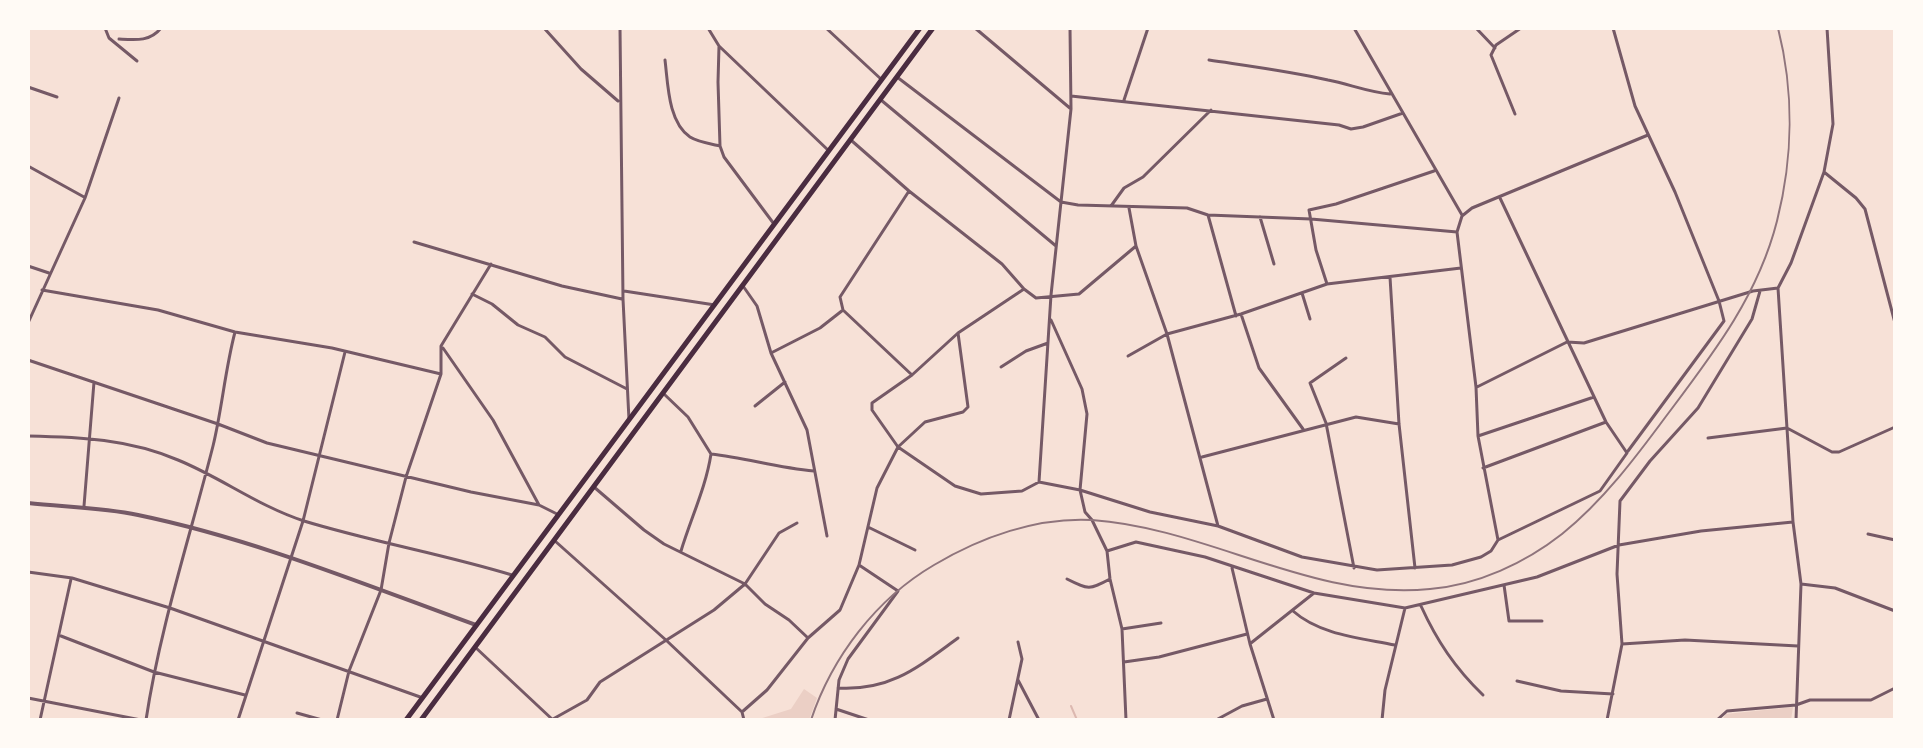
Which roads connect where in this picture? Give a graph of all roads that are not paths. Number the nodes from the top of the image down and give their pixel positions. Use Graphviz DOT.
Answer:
graph roads {
  1 [pos="105,28"];
  2 [pos="161,28"];
  3 [pos="544,28"];
  4 [pos="620,28"];
  5 [pos="708,28"];
  6 [pos="826,28"];
  7 [pos="920,28"];
  8 [pos="933,28"];
  9 [pos="975,28"];
  10 [pos="1070,28"];
  11 [pos="1148,28"];
  12 [pos="1354,28"];
  13 [pos="1476,28"];
  14 [pos="1521,28"];
  15 [pos="1613,28"];
  16 [pos="1827,28"];
  17 [pos="119,39"];
  18 [pos="719,46"];
  19 [pos="1495,48"];
  20 [pos="665,60"];
  21 [pos="1209,60"];
  22 [pos="137,61"];
  23 [pos="897,77"];
  24 [pos="882,80"];
  25 [pos="28,87"];
  26 [pos="1392,94"];
  27 [pos="1071,96"];
  28 [pos="57,97"];
  29 [pos="119,98"];
  30 [pos="880,99"];
  31 [pos="1124,100"];
  32 [pos="620,103"];
  33 [pos="1071,109"];
  34 [pos="1211,110"];
  35 [pos="1403,113"];
  36 [pos="1515,114"];
  37 [pos="1648,135"];
  38 [pos="851,140"];
  39 [pos="720,146"];
  40 [pos="829,151"];
  41 [pos="28,166"];
  42 [pos="1435,170"];
  43 [pos="1824,172"];
  44 [pos="909,191"];
  45 [pos="85,198"];
  46 [pos="1500,198"];
  47 [pos="1061,202"];
  48 [pos="1110,207"];
  49 [pos="1129,208"];
  50 [pos="1208,215"];
  51 [pos="1462,216"];
  52 [pos="1260,217"];
  53 [pos="1311,219"];
  54 [pos="774,225"];
  55 [pos="1457,232"];
  56 [pos="414,242"];
  57 [pos="1056,246"];
  58 [pos="1136,246"];
  59 [pos="491,264"];
  60 [pos="1274,264"];
  61 [pos="28,266"];
  62 [pos="1461,268"];
  63 [pos="49,273"];
  64 [pos="1390,277"];
  65 [pos="1327,284"];
  66 [pos="743,286"];
  67 [pos="1778,288"];
  68 [pos="1024,289"];
  69 [pos="42,290"];
  70 [pos="623,291"];
  71 [pos="1760,291"];
  72 [pos="1302,293"];
  73 [pos="472,294"];
  74 [pos="1051,295"];
  75 [pos="623,299"];
  76 [pos="1719,301"];
  77 [pos="715,305"];
  78 [pos="843,310"];
  79 [pos="1238,315"];
  80 [pos="1050,318"];
  81 [pos="1310,319"];
  82 [pos="28,323"];
  83 [pos="1895,323"];
  84 [pos="235,332"];
  85 [pos="958,333"];
  86 [pos="1167,334"];
  87 [pos="1567,342"];
  88 [pos="1048,343"];
  89 [pos="441,346"];
  90 [pos="345,352"];
  91 [pos="771,353"];
  92 [pos="1128,356"];
  93 [pos="1346,358"];
  94 [pos="28,360"];
  95 [pos="1001,367"];
  96 [pos="441,374"];
  97 [pos="912,375"];
  98 [pos="94,382"];
  99 [pos="785,382"];
  100 [pos="1476,387"];
  101 [pos="627,389"];
  102 [pos="663,393"];
  103 [pos="1594,397"];
  104 [pos="755,406"];
  105 [pos="629,421"];
  106 [pos="1606,422"];
  107 [pos="1326,423"];
  108 [pos="218,424"];
  109 [pos="1399,424"];
  110 [pos="1895,427"];
  111 [pos="1787,428"];
  112 [pos="1303,429"];
  113 [pos="28,436"];
  114 [pos="1478,436"];
  115 [pos="90,438"];
  116 [pos="1708,438"];
  117 [pos="898,447"];
  118 [pos="1627,453"];
  119 [pos="711,454"];
  120 [pos="320,457"];
  121 [pos="1202,457"];
  122 [pos="1483,468"];
  123 [pos="814,471"];
  124 [pos="206,473"];
  125 [pos="406,477"];
  126 [pos="1039,482"];
  127 [pos="593,486"];
  128 [pos="1080,490"];
  129 [pos="28,503"];
  130 [pos="539,505"];
  131 [pos="84,508"];
  132 [pos="559,516"];
  133 [pos="303,521"];
  134 [pos="1793,522"];
  135 [pos="797,523"];
  136 [pos="1218,526"];
  137 [pos="868,527"];
  138 [pos="192,528"];
  139 [pos="1868,534"];
  140 [pos="827,536"];
  141 [pos="1498,540"];
  142 [pos="1895,540"];
  143 [pos="555,541"];
  144 [pos="389,543"];
  145 [pos="1619,545"];
  146 [pos="915,550"];
  147 [pos="681,551"];
  148 [pos="1107,551"];
  149 [pos="289,558"];
  150 [pos="859,565"];
  151 [pos="1232,568"];
  152 [pos="1354,568"];
  153 [pos="1415,569"];
  154 [pos="28,572"];
  155 [pos="514,576"];
  156 [pos="72,578"];
  157 [pos="1067,579"];
  158 [pos="1110,579"];
  159 [pos="745,584"];
  160 [pos="1801,584"];
  161 [pos="1504,585"];
  162 [pos="381,590"];
  163 [pos="1314,593"];
  164 [pos="1421,606"];
  165 [pos="170,608"];
  166 [pos="1405,608"];
  167 [pos="1293,611"];
  168 [pos="1895,611"];
  169 [pos="1542,621"];
  170 [pos="1161,623"];
  171 [pos="476,625"];
  172 [pos="1122,629"];
  173 [pos="1247,634"];
  174 [pos="61,636"];
  175 [pos="808,638"];
  176 [pos="958,638"];
  177 [pos="262,639"];
  178 [pos="667,641"];
  179 [pos="1018,642"];
  180 [pos="1250,644"];
  181 [pos="1622,644"];
  182 [pos="1395,645"];
  183 [pos="1799,646"];
  184 [pos="475,647"];
  185 [pos="1124,662"];
  186 [pos="349,671"];
  187 [pos="154,672"];
  188 [pos="1018,680"];
  189 [pos="1517,681"];
  190 [pos="838,688"];
  191 [pos="1895,688"];
  192 [pos="1613,694"];
  193 [pos="245,695"];
  194 [pos="1483,695"];
  195 [pos="28,698"];
  196 [pos="423,698"];
  197 [pos="1267,699"];
  198 [pos="44,702"];
  199 [pos="1796,705"];
  200 [pos="836,709"];
  201 [pos="742,712"];
  202 [pos="297,713"];
  203 [pos="423,717"];
  204 [pos="40,720"];
  205 [pos="144,720"];
  206 [pos="238,720"];
  207 [pos="322,720"];
  208 [pos="337,720"];
  209 [pos="406,720"];
  210 [pos="431,720"];
  211 [pos="553,720"];
  212 [pos="744,720"];
  213 [pos="835,720"];
  214 [pos="869,720"];
  215 [pos="1009,720"];
  216 [pos="1039,720"];
  217 [pos="1126,720"];
  218 [pos="1216,720"];
  219 [pos="1274,720"];
  220 [pos="1382,720"];
  221 [pos="1607,720"];
  222 [pos="1717,720"];
  223 [pos="1796,720"];
  1 -- 22 [label="street"];
  2 -- 17 [label="street"];
  3 -- 32 [label="street"];
  4 -- 32 [label="street"];
  5 -- 18 [label="street"];
  6 -- 24 [label="street"];
  7 -- 24 [label="main road"];
  8 -- 23 [label="main road"];
  9 -- 33 [label="street"];
  10 -- 27 [label="street"];
  11 -- 31 [label="street"];
  12 -- 26 [label="street"];
  13 -- 19 [label="street"];
  14 -- 19 [label="street"];
  15 -- 37 [label="street"];
  16 -- 43 [label="street"];
  18 -- 39 [label="street"];
  18 -- 40 [label="street"];
  19 -- 36 [label="street"];
  20 -- 39 [label="street"];
  21 -- 26 [label="street"];
  23 -- 30 [label="main road"];
  23 -- 47 [label="street"];
  24 -- 40 [label="main road"];
  25 -- 28 [label="street"];
  26 -- 35 [label="street"];
  27 -- 31 [label="street"];
  27 -- 33 [label="street"];
  29 -- 45 [label="street"];
  30 -- 38 [label="main road"];
  30 -- 57 [label="street"];
  31 -- 34 [label="street"];
  32 -- 70 [label="street"];
  33 -- 47 [label="street"];
  34 -- 35 [label="street"];
  34 -- 48 [label="street"];
  35 -- 42 [label="street"];
  37 -- 46 [label="street"];
  37 -- 76 [label="street"];
  38 -- 44 [label="street"];
  38 -- 66 [label="main road"];
  39 -- 54 [label="street"];
  40 -- 54 [label="main road"];
  41 -- 45 [label="street"];
  42 -- 51 [label="street"];
  42 -- 53 [label="street"];
  43 -- 67 [label="street"];
  43 -- 83 [label="street"];
  44 -- 68 [label="street"];
  44 -- 78 [label="street"];
  45 -- 63 [label="street"];
  46 -- 51 [label="street"];
  46 -- 87 [label="street"];
  47 -- 48 [label="street"];
  47 -- 57 [label="street"];
  48 -- 49 [label="street"];
  49 -- 50 [label="street"];
  49 -- 58 [label="street"];
  50 -- 52 [label="street"];
  50 -- 79 [label="street"];
  51 -- 55 [label="street"];
  52 -- 53 [label="street"];
  52 -- 60 [label="street"];
  53 -- 55 [label="street"];
  53 -- 65 [label="street"];
  54 -- 77 [label="main road"];
  55 -- 62 [label="street"];
  56 -- 59 [label="street"];
  57 -- 74 [label="street"];
  58 -- 74 [label="street"];
  58 -- 86 [label="street"];
  59 -- 73 [label="street"];
  59 -- 75 [label="street"];
  61 -- 63 [label="street"];
  62 -- 64 [label="street"];
  62 -- 100 [label="street"];
  63 -- 69 [label="street"];
  64 -- 65 [label="street"];
  64 -- 109 [label="street"];
  65 -- 72 [label="street"];
  66 -- 91 [label="street"];
  66 -- 102 [label="main road"];
  67 -- 71 [label="street"];
  67 -- 111 [label="street"];
  68 -- 74 [label="street"];
  68 -- 85 [label="street"];
  69 -- 82 [label="street"];
  69 -- 84 [label="street"];
  70 -- 75 [label="street"];
  70 -- 77 [label="street"];
  71 -- 76 [label="street"];
  71 -- 145 [label="street"];
  72 -- 79 [label="street"];
  72 -- 81 [label="street"];
  73 -- 89 [label="street"];
  73 -- 101 [label="street"];
  74 -- 80 [label="street"];
  75 -- 101 [label="street"];
  76 -- 87 [label="street"];
  76 -- 118 [label="street"];
  77 -- 105 [label="main road"];
  78 -- 91 [label="street"];
  78 -- 97 [label="street"];
  79 -- 86 [label="street"];
  79 -- 112 [label="street"];
  80 -- 88 [label="street"];
  80 -- 128 [label="street"];
  84 -- 90 [label="street"];
  84 -- 108 [label="street"];
  85 -- 97 [label="street"];
  85 -- 117 [label="street"];
  86 -- 92 [label="street"];
  86 -- 121 [label="street"];
  87 -- 100 [label="street"];
  87 -- 103 [label="street"];
  88 -- 95 [label="street"];
  88 -- 126 [label="street"];
  89 -- 96 [label="street"];
  89 -- 130 [label="street"];
  90 -- 96 [label="street"];
  90 -- 120 [label="street"];
  91 -- 99 [label="street"];
  93 -- 107 [label="street"];
  94 -- 98 [label="street"];
  96 -- 125 [label="street"];
  97 -- 117 [label="street"];
  98 -- 108 [label="street"];
  98 -- 115 [label="street"];
  99 -- 104 [label="street"];
  99 -- 123 [label="street"];
  100 -- 114 [label="street"];
  101 -- 105 [label="street"];
  102 -- 119 [label="street"];
  102 -- 127 [label="main road"];
  103 -- 106 [label="street"];
  103 -- 114 [label="street"];
  105 -- 132 [label="main road"];
  106 -- 118 [label="street"];
  106 -- 122 [label="street"];
  107 -- 109 [label="street"];
  107 -- 112 [label="street"];
  107 -- 152 [label="street"];
  108 -- 120 [label="street"];
  108 -- 124 [label="street"];
  109 -- 153 [label="street"];
  110 -- 111 [label="street"];
  111 -- 116 [label="street"];
  111 -- 134 [label="street"];
  112 -- 121 [label="street"];
  113 -- 115 [label="street"];
  114 -- 122 [label="street"];
  115 -- 124 [label="street"];
  115 -- 131 [label="street"];
  117 -- 126 [label="street"];
  117 -- 137 [label="street"];
  118 -- 141 [label="street"];
  119 -- 123 [label="street"];
  119 -- 147 [label="street"];
  120 -- 125 [label="street"];
  120 -- 133 [label="street"];
  121 -- 136 [label="street"];
  122 -- 141 [label="street"];
  123 -- 140 [label="street"];
  124 -- 133 [label="street"];
  124 -- 138 [label="street"];
  125 -- 130 [label="street"];
  125 -- 144 [label="street"];
  126 -- 128 [label="street"];
  127 -- 143 [label="main road"];
  127 -- 147 [label="street"];
  128 -- 136 [label="street"];
  128 -- 148 [label="street"];
  129 -- 131 [label="street"];
  130 -- 132 [label="street"];
  131 -- 138 [label="street"];
  132 -- 155 [label="main road"];
  133 -- 144 [label="street"];
  133 -- 149 [label="street"];
  134 -- 145 [label="street"];
  134 -- 160 [label="street"];
  135 -- 159 [label="street"];
  136 -- 152 [label="street"];
  137 -- 146 [label="street"];
  137 -- 150 [label="street"];
  138 -- 149 [label="street"];
  138 -- 165 [label="street"];
  139 -- 142 [label="street"];
  141 -- 153 [label="street"];
  143 -- 178 [label="street"];
  143 -- 184 [label="main road"];
  144 -- 155 [label="street"];
  144 -- 162 [label="street"];
  145 -- 161 [label="street"];
  145 -- 181 [label="street"];
  147 -- 159 [label="street"];
  148 -- 151 [label="street"];
  148 -- 158 [label="street"];
  149 -- 162 [label="street"];
  149 -- 177 [label="street"];
  150 -- 175 [label="street"];
  150 -- 190 [label="street"];
  151 -- 163 [label="street"];
  151 -- 173 [label="street"];
  152 -- 153 [label="street"];
  154 -- 156 [label="street"];
  155 -- 171 [label="main road"];
  156 -- 165 [label="street"];
  156 -- 174 [label="street"];
  157 -- 158 [label="street"];
  158 -- 172 [label="street"];
  159 -- 175 [label="street"];
  159 -- 178 [label="street"];
  160 -- 168 [label="street"];
  160 -- 183 [label="street"];
  161 -- 164 [label="street"];
  161 -- 169 [label="street"];
  162 -- 171 [label="street"];
  162 -- 186 [label="street"];
  163 -- 166 [label="street"];
  163 -- 167 [label="street"];
  164 -- 166 [label="street"];
  164 -- 194 [label="street"];
  165 -- 177 [label="street"];
  165 -- 187 [label="street"];
  166 -- 182 [label="street"];
  167 -- 180 [label="street"];
  167 -- 182 [label="street"];
  170 -- 172 [label="street"];
  171 -- 196 [label="main road"];
  172 -- 185 [label="street"];
  173 -- 180 [label="street"];
  173 -- 185 [label="street"];
  174 -- 187 [label="street"];
  174 -- 198 [label="street"];
  175 -- 201 [label="street"];
  176 -- 190 [label="street"];
  177 -- 186 [label="street"];
  177 -- 193 [label="street"];
  178 -- 201 [label="street"];
  178 -- 211 [label="street"];
  179 -- 188 [label="street"];
  180 -- 197 [label="street"];
  181 -- 183 [label="street"];
  181 -- 192 [label="street"];
  182 -- 220 [label="street"];
  183 -- 199 [label="street"];
  184 -- 203 [label="main road"];
  184 -- 211 [label="street"];
  185 -- 217 [label="street"];
  186 -- 196 [label="street"];
  186 -- 208 [label="street"];
  187 -- 193 [label="street"];
  187 -- 205 [label="street"];
  188 -- 215 [label="street"];
  188 -- 216 [label="street"];
  189 -- 192 [label="street"];
  190 -- 200 [label="street"];
  191 -- 199 [label="street"];
  192 -- 221 [label="street"];
  193 -- 206 [label="street"];
  195 -- 198 [label="street"];
  196 -- 209 [label="main road"];
  197 -- 218 [label="street"];
  197 -- 219 [label="street"];
  198 -- 204 [label="street"];
  198 -- 205 [label="street"];
  199 -- 222 [label="street"];
  199 -- 223 [label="street"];
  200 -- 213 [label="street"];
  200 -- 214 [label="street"];
  201 -- 212 [label="street"];
  202 -- 207 [label="street"];
  203 -- 210 [label="street"];
}
